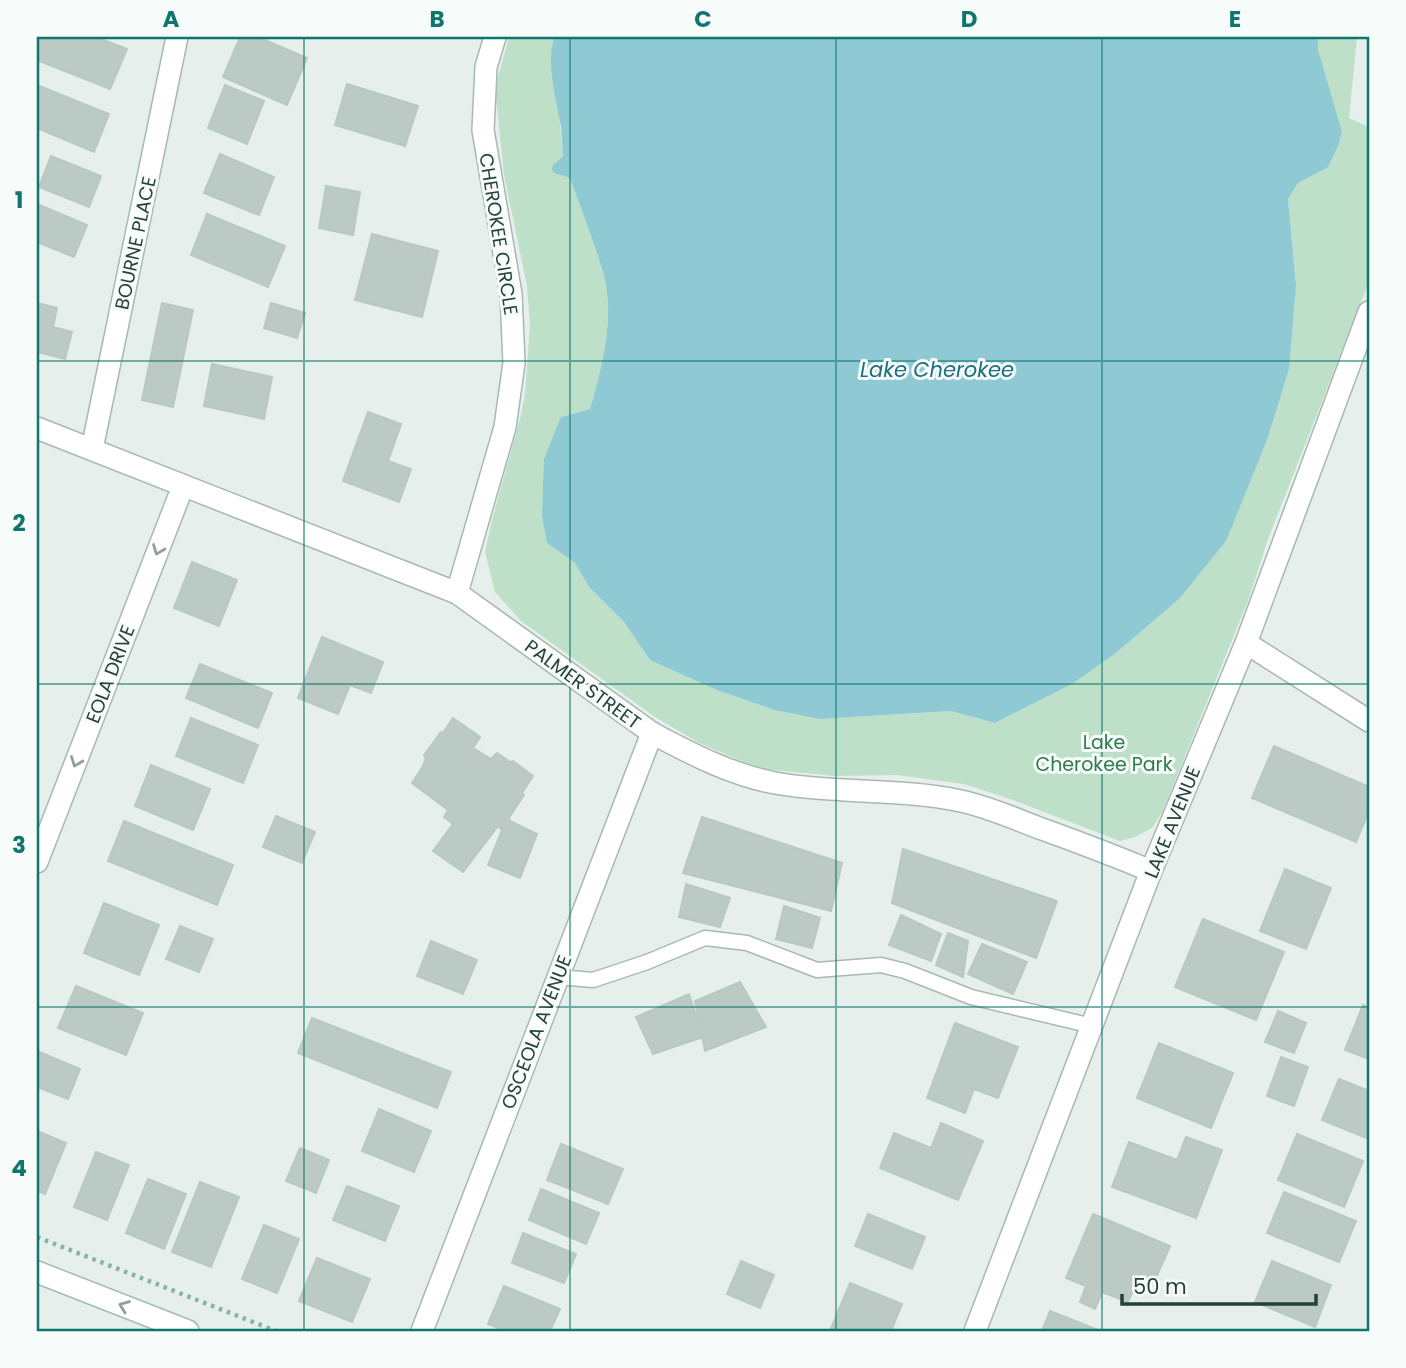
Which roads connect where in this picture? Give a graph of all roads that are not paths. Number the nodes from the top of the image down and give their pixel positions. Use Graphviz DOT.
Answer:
graph roads {
  1 [pos="177,37"];
  2 [pos="495,37"];
  3 [pos="1369,312"];
  4 [pos="37,428"];
  5 [pos="92,449"];
  6 [pos="183,486"];
  7 [pos="457,593"];
  8 [pos="1246,643"];
  9 [pos="1369,721"];
  10 [pos="652,733"];
  11 [pos="37,862"];
  12 [pos="1151,871"];
  13 [pos="558,977"];
  14 [pos="1092,1026"];
  15 [pos="37,1272"];
  16 [pos="188,1331"];
  17 [pos="422,1331"];
  18 [pos="975,1331"];
  1 -- 5 [label="street, BOURNE PLACE"];
  2 -- 7 [label="street, CHEROKEE CIRCLE"];
  3 -- 8 [label="street, LAKE AVENUE"];
  4 -- 5 [label="street, PALMER STREET"];
  5 -- 6 [label="street, PALMER STREET"];
  6 -- 7 [label="street, PALMER STREET"];
  6 -- 11 [label="street, EOLA DRIVE, one-way"];
  7 -- 10 [label="street, PALMER STREET"];
  8 -- 9 [label="street"];
  8 -- 12 [label="street, LAKE AVENUE"];
  10 -- 12 [label="street, PALMER STREET"];
  10 -- 13 [label="street, OSCEOLA AVENUE"];
  12 -- 14 [label="street, LAKE AVENUE"];
  13 -- 14 [label="lane"];
  13 -- 17 [label="street, OSCEOLA AVENUE"];
  14 -- 18 [label="street, LAKE AVENUE"];
  16 -- 15 [label="street, one-way"];
}
